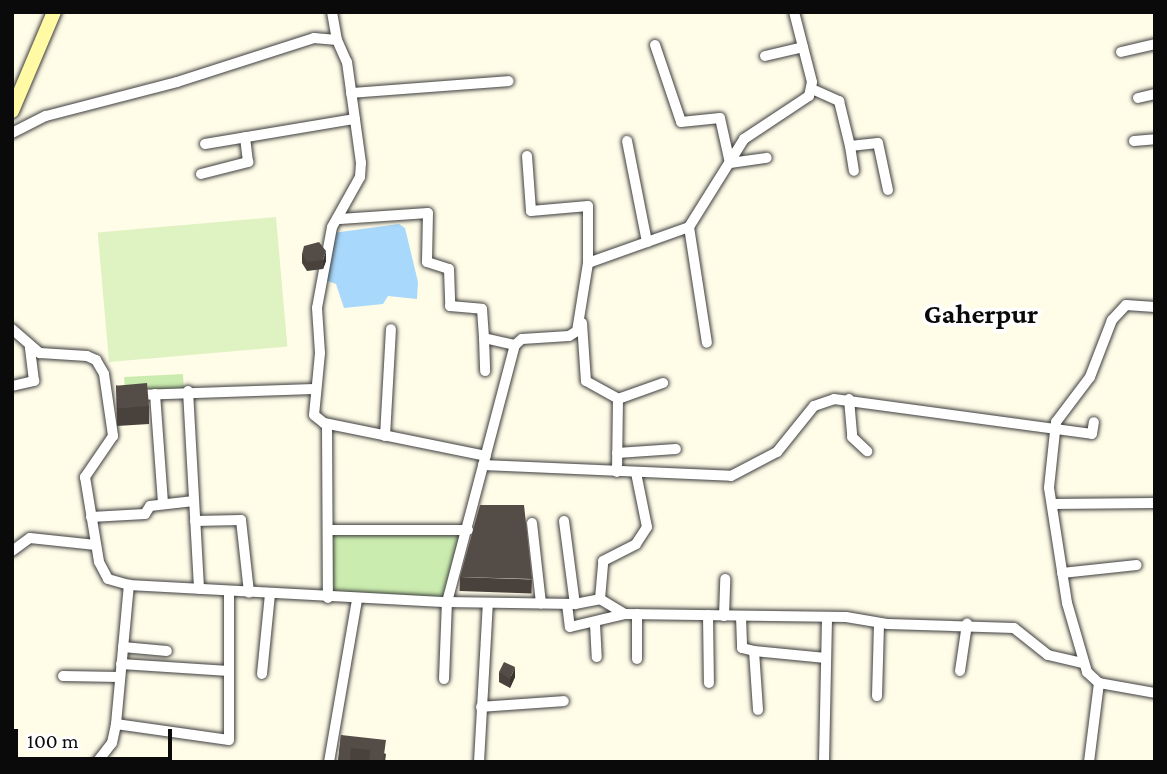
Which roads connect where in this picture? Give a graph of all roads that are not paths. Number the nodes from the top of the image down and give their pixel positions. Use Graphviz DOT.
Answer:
graph roads {
  1 [pos="54,12"];
  2 [pos="332,12"];
  3 [pos="794,12"];
  4 [pos="337,40"];
  5 [pos="1155,44"];
  6 [pos="655,45"];
  7 [pos="803,47"];
  8 [pos="1121,52"];
  9 [pos="765,56"];
  10 [pos="509,81"];
  11 [pos="812,89"];
  12 [pos="351,93"];
  13 [pos="1155,94"];
  14 [pos="1138,98"];
  15 [pos="12,111"];
  16 [pos="355,119"];
  17 [pos="12,133"];
  18 [pos="245,137"];
  19 [pos="1155,139"];
  20 [pos="627,141"];
  21 [pos="1134,141"];
  22 [pos="205,144"];
  23 [pos="850,146"];
  24 [pos="527,156"];
  25 [pos="767,158"];
  26 [pos="730,163"];
  27 [pos="853,171"];
  28 [pos="201,174"];
  29 [pos="888,190"];
  30 [pos="340,219"];
  31 [pos="689,227"];
  32 [pos="647,242"];
  33 [pos="588,263"];
  34 [pos="1155,307"];
  35 [pos="582,323"];
  36 [pos="12,329"];
  37 [pos="391,329"];
  38 [pos="484,338"];
  39 [pos="707,343"];
  40 [pos="515,345"];
  41 [pos="30,346"];
  42 [pos="485,371"];
  43 [pos="663,383"];
  44 [pos="12,386"];
  45 [pos="316,389"];
  46 [pos="188,391"];
  47 [pos="155,394"];
  48 [pos="108,397"];
  49 [pos="618,399"];
  50 [pos="849,399"];
  51 [pos="1094,422"];
  52 [pos="327,424"];
  53 [pos="1055,430"];
  54 [pos="385,436"];
  55 [pos="676,449"];
  56 [pos="867,451"];
  57 [pos="617,453"];
  58 [pos="485,461"];
  59 [pos="617,472"];
  60 [pos="636,473"];
  61 [pos="194,501"];
  62 [pos="1155,503"];
  63 [pos="163,504"];
  64 [pos="1052,504"];
  65 [pos="91,517"];
  66 [pos="195,521"];
  67 [pos="564,521"];
  68 [pos="532,523"];
  69 [pos="328,530"];
  70 [pos="468,530"];
  71 [pos="96,545"];
  72 [pos="12,551"];
  73 [pos="1137,565"];
  74 [pos="1062,573"];
  75 [pos="725,579"];
  76 [pos="129,585"];
  77 [pos="198,589"];
  78 [pos="229,592"];
  79 [pos="249,593"];
  80 [pos="270,594"];
  81 [pos="328,598"];
  82 [pos="600,599"];
  83 [pos="357,600"];
  84 [pos="447,602"];
  85 [pos="488,603"];
  86 [pos="541,603"];
  87 [pos="571,604"];
  88 [pos="625,614"];
  89 [pos="637,614"];
  90 [pos="708,615"];
  91 [pos="724,616"];
  92 [pos="741,616"];
  93 [pos="827,617"];
  94 [pos="879,623"];
  95 [pos="595,624"];
  96 [pos="967,624"];
  97 [pos="123,647"];
  98 [pos="167,651"];
  99 [pos="754,651"];
  100 [pos="597,657"];
  101 [pos="827,658"];
  102 [pos="637,659"];
  103 [pos="1084,663"];
  104 [pos="121,664"];
  105 [pos="229,671"];
  106 [pos="960,671"];
  107 [pos="262,674"];
  108 [pos="63,677"];
  109 [pos="120,677"];
  110 [pos="444,678"];
  111 [pos="709,683"];
  112 [pos="1099,683"];
  113 [pos="1155,693"];
  114 [pos="877,696"];
  115 [pos="564,701"];
  116 [pos="481,707"];
  117 [pos="758,710"];
  118 [pos="116,724"];
  119 [pos="97,762"];
  120 [pos="329,762"];
  121 [pos="479,762"];
  122 [pos="824,762"];
  123 [pos="1089,762"];
  1 -- 15 [label="main road"];
  2 -- 4 [label="street"];
  3 -- 7 [label="street"];
  4 -- 12 [label="street"];
  4 -- 17 [label="street"];
  5 -- 8 [label="street"];
  6 -- 26 [label="street"];
  7 -- 9 [label="street"];
  7 -- 11 [label="street"];
  10 -- 12 [label="street"];
  11 -- 23 [label="street"];
  11 -- 26 [label="street"];
  12 -- 16 [label="street"];
  13 -- 14 [label="street"];
  16 -- 18 [label="street"];
  16 -- 30 [label="street"];
  18 -- 22 [label="street"];
  18 -- 28 [label="street"];
  19 -- 21 [label="street"];
  20 -- 32 [label="street"];
  23 -- 27 [label="street"];
  23 -- 29 [label="street"];
  24 -- 33 [label="street"];
  25 -- 26 [label="street"];
  26 -- 31 [label="street"];
  30 -- 38 [label="street"];
  30 -- 45 [label="street"];
  31 -- 32 [label="street"];
  31 -- 39 [label="street"];
  32 -- 33 [label="street"];
  33 -- 35 [label="street"];
  34 -- 53 [label="street"];
  35 -- 40 [label="street"];
  35 -- 49 [label="street"];
  36 -- 41 [label="street"];
  37 -- 54 [label="street"];
  38 -- 40 [label="street"];
  38 -- 42 [label="street"];
  40 -- 58 [label="street"];
  41 -- 44 [label="street"];
  41 -- 48 [label="street"];
  43 -- 49 [label="street"];
  45 -- 46 [label="street"];
  45 -- 52 [label="street"];
  46 -- 47 [label="street"];
  46 -- 61 [label="street"];
  47 -- 48 [label="street"];
  47 -- 63 [label="street"];
  48 -- 65 [label="street"];
  49 -- 57 [label="street"];
  50 -- 53 [label="street"];
  50 -- 56 [label="street"];
  50 -- 60 [label="street"];
  51 -- 53 [label="street"];
  52 -- 54 [label="street"];
  52 -- 69 [label="street"];
  53 -- 64 [label="street"];
  54 -- 58 [label="street"];
  55 -- 57 [label="street"];
  57 -- 59 [label="street"];
  58 -- 59 [label="street"];
  58 -- 70 [label="street"];
  59 -- 60 [label="street"];
  60 -- 82 [label="street"];
  61 -- 63 [label="street"];
  61 -- 66 [label="street"];
  62 -- 64 [label="street"];
  63 -- 65 [label="street"];
  64 -- 74 [label="street"];
  65 -- 71 [label="street"];
  66 -- 77 [label="street"];
  66 -- 79 [label="street"];
  67 -- 87 [label="street"];
  68 -- 86 [label="street"];
  69 -- 70 [label="street"];
  69 -- 81 [label="street"];
  70 -- 84 [label="street"];
  71 -- 72 [label="street"];
  71 -- 76 [label="street"];
  73 -- 74 [label="street"];
  74 -- 103 [label="street"];
  75 -- 91 [label="street"];
  76 -- 77 [label="street"];
  76 -- 97 [label="street"];
  77 -- 78 [label="street"];
  78 -- 79 [label="street"];
  78 -- 105 [label="street"];
  79 -- 80 [label="street"];
  80 -- 81 [label="street"];
  80 -- 107 [label="street"];
  81 -- 83 [label="street"];
  82 -- 87 [label="street"];
  82 -- 88 [label="street"];
  83 -- 84 [label="street"];
  83 -- 120 [label="street"];
  84 -- 85 [label="street"];
  84 -- 110 [label="street"];
  85 -- 86 [label="street"];
  85 -- 116 [label="street"];
  86 -- 87 [label="street"];
  87 -- 95 [label="street"];
  88 -- 89 [label="street"];
  88 -- 95 [label="street"];
  89 -- 90 [label="street"];
  89 -- 102 [label="street"];
  90 -- 91 [label="street"];
  90 -- 111 [label="street"];
  91 -- 92 [label="street"];
  92 -- 93 [label="street"];
  92 -- 99 [label="street"];
  93 -- 94 [label="street"];
  93 -- 101 [label="street"];
  94 -- 96 [label="street"];
  94 -- 114 [label="street"];
  95 -- 100 [label="street"];
  96 -- 103 [label="street"];
  96 -- 106 [label="street"];
  97 -- 98 [label="street"];
  97 -- 104 [label="street"];
  99 -- 101 [label="street"];
  99 -- 117 [label="street"];
  101 -- 122 [label="street"];
  103 -- 112 [label="street"];
  104 -- 105 [label="street"];
  104 -- 109 [label="street"];
  105 -- 118 [label="street"];
  108 -- 109 [label="street"];
  109 -- 118 [label="street"];
  112 -- 113 [label="street"];
  112 -- 123 [label="street"];
  115 -- 116 [label="street"];
  116 -- 121 [label="street"];
  118 -- 119 [label="street"];
}
